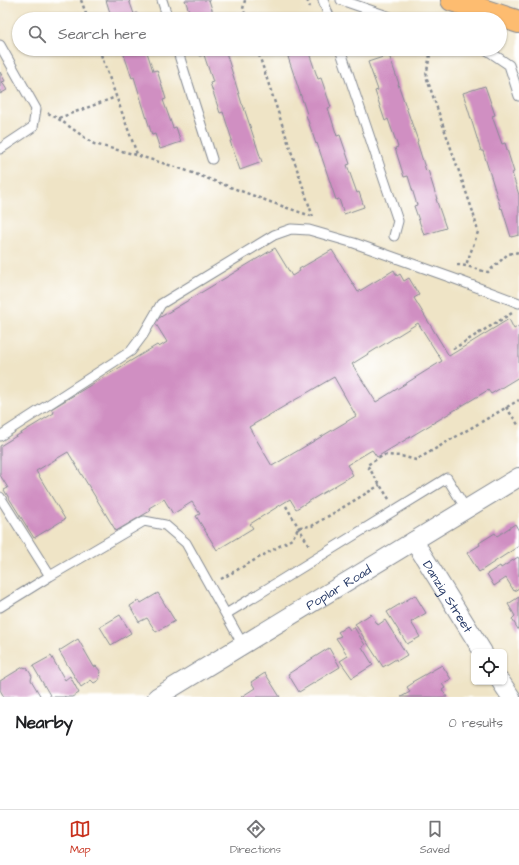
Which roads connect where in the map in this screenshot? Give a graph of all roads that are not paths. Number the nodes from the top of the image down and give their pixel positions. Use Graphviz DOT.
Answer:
graph roads {
  1 [pos="162,0"];
  2 [pos="323,0"];
  3 [pos="341,0"];
  4 [pos="452,0"];
  5 [pos="166,12"];
  6 [pos="327,12"];
  7 [pos="376,12"];
  8 [pos="489,12"];
  9 [pos="507,18"];
  10 [pos="519,22"];
  11 [pos="0,45"];
  12 [pos="179,56"];
  13 [pos="342,56"];
  14 [pos="496,56"];
  15 [pos="519,96"];
  16 [pos="0,149"];
  17 [pos="212,159"];
  18 [pos="394,236"];
  19 [pos="517,307"];
  20 [pos="0,436"];
  21 [pos="519,477"];
  22 [pos="0,497"];
  23 [pos="466,510"];
  24 [pos="414,541"];
  25 [pos="50,576"];
  26 [pos="0,608"];
  27 [pos="226,614"];
  28 [pos="243,645"];
  29 [pos="481,649"];
  30 [pos="503,685"];
  31 [pos="157,697"];
  32 [pos="511,697"];
  1 -- 5 [label="lane"];
  2 -- 6 [label="lane"];
  3 -- 7 [label="lane"];
  4 -- 8 [label="main road"];
  9 -- 10 [label="main road"];
  11 -- 16 [label="lane"];
  12 -- 17 [label="lane"];
  13 -- 18 [label="lane"];
  14 -- 15 [label="lane"];
  19 -- 20 [label="lane"];
  21 -- 23 [label="street, Poplar Road"];
  22 -- 25 [label="lane"];
  23 -- 24 [label="street, Poplar Road"];
  23 -- 27 [label="lane"];
  24 -- 28 [label="street, Poplar Road"];
  24 -- 29 [label="street, Danzig Street"];
  25 -- 26 [label="lane"];
  25 -- 27 [label="lane"];
  27 -- 28 [label="lane"];
  28 -- 31 [label="street, Poplar Road"];
  30 -- 32 [label="street"];
}
